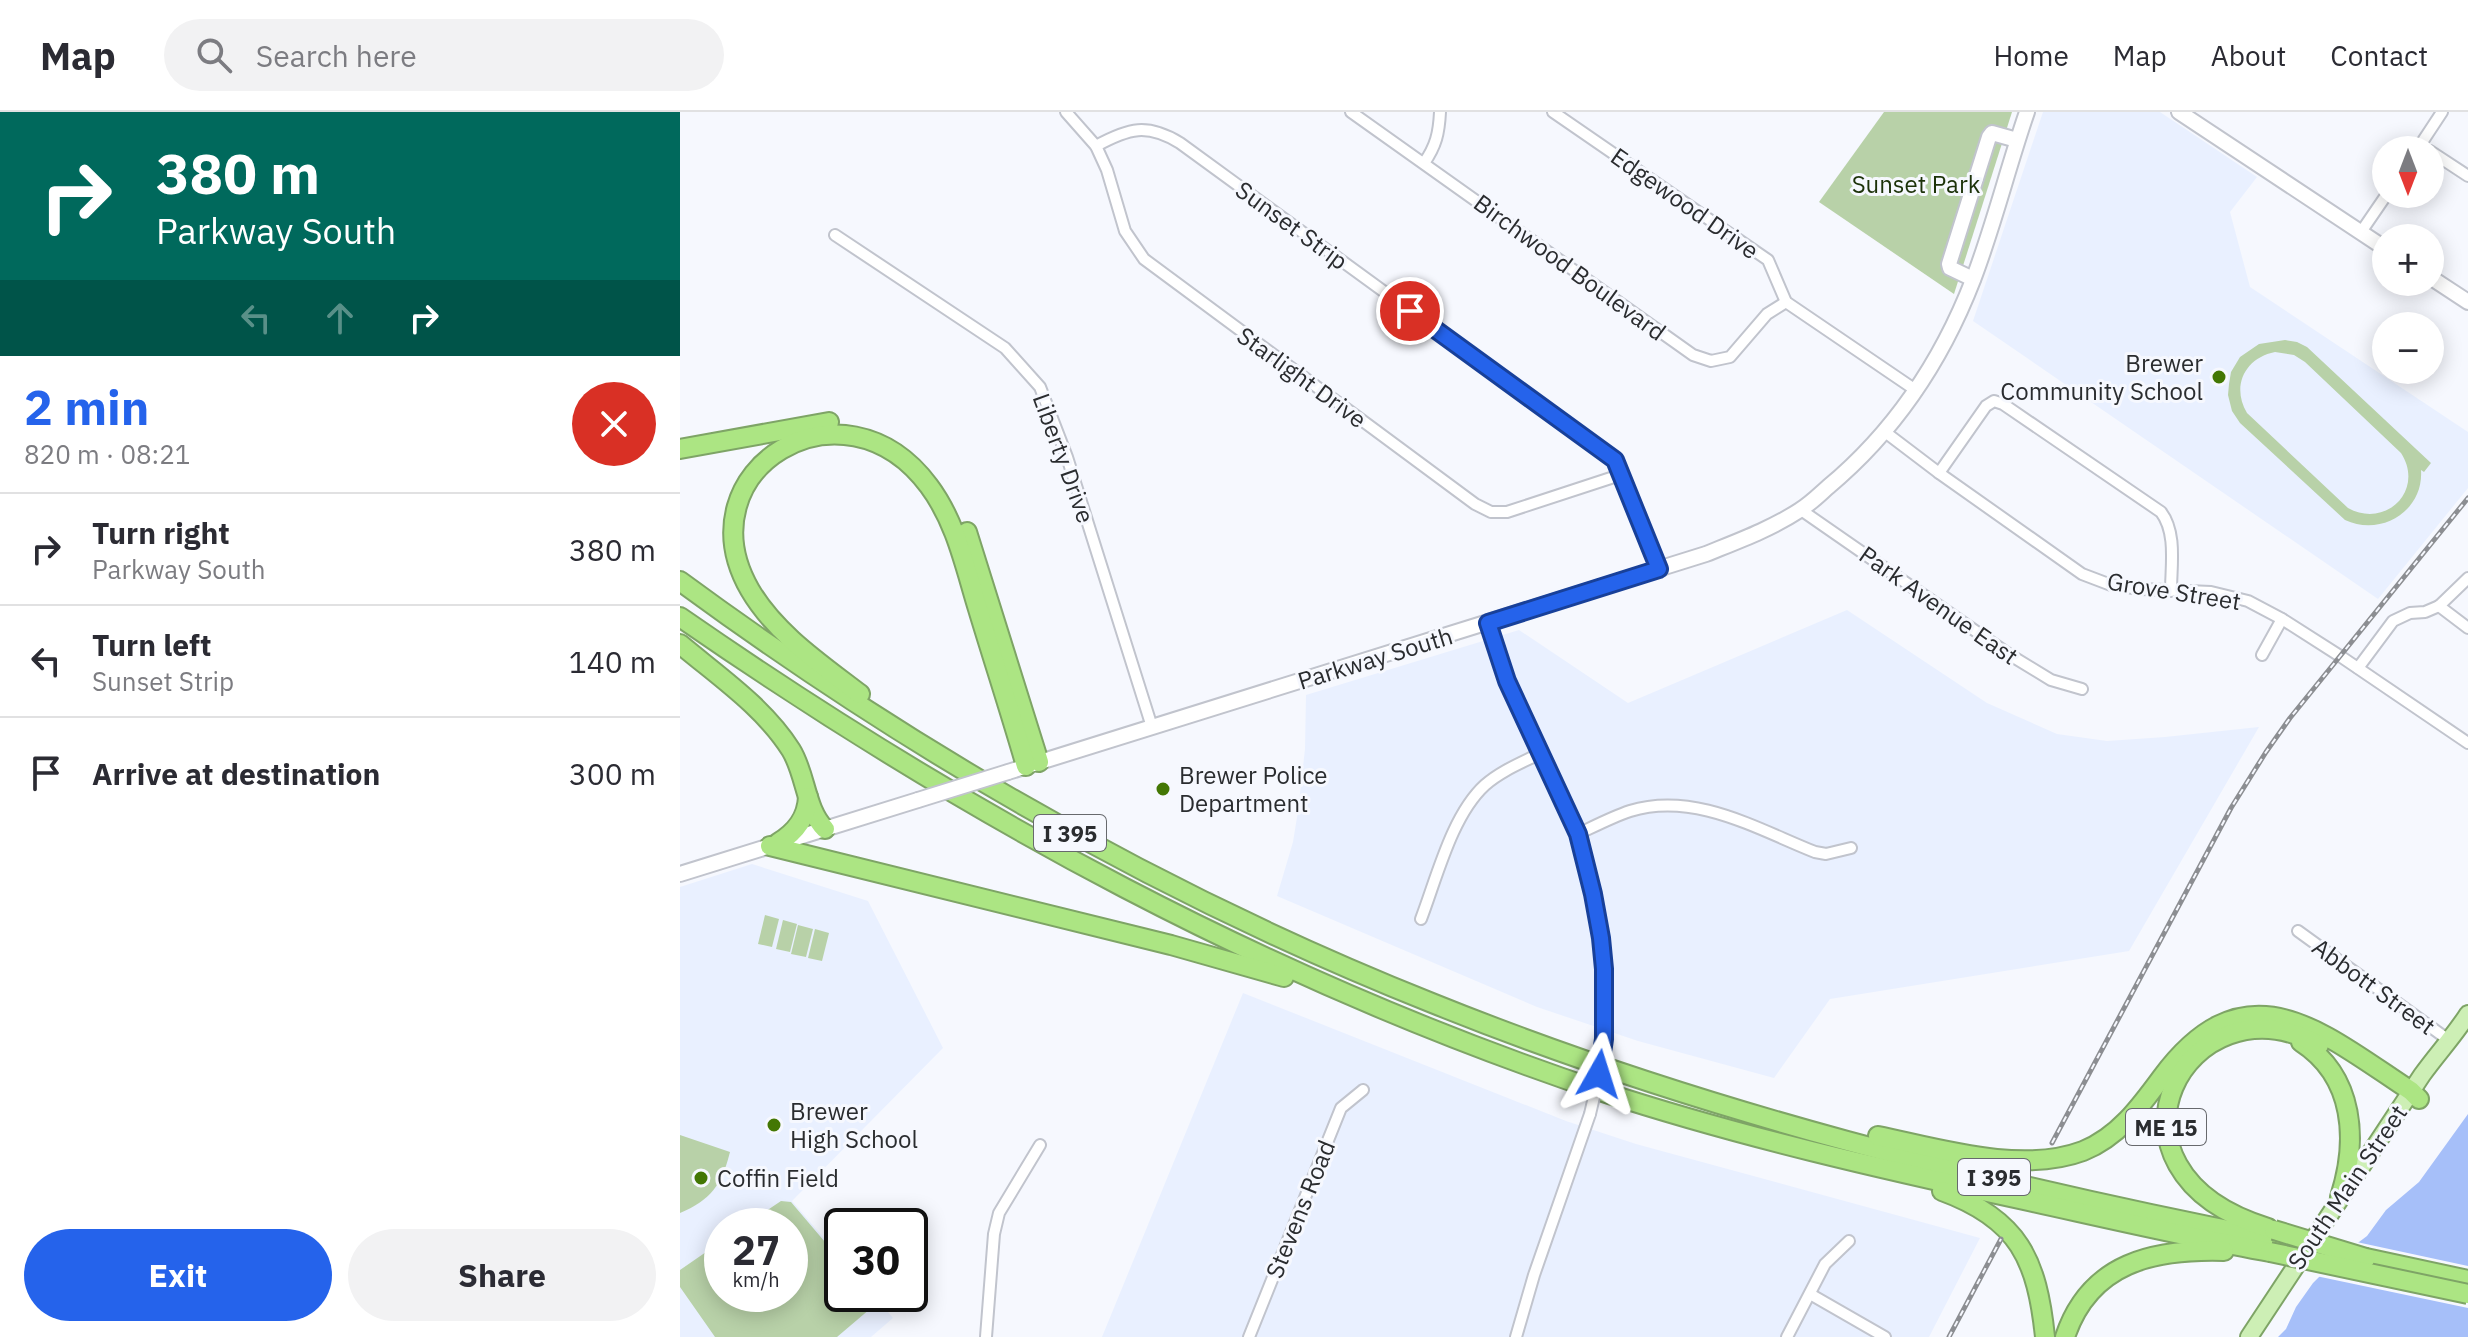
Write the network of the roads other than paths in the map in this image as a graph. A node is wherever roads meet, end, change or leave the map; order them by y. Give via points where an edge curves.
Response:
1 (1066, 112) edge
2 (1351, 112) edge
3 (1440, 112) edge
4 (1553, 112) edge
5 (2027, 112) edge
6 (2179, 112) edge
7 (2442, 112) edge
8 (2430, 136) edge
9 (2017, 140) junction
10 (1096, 146) junction
11 (2444, 161) edge
12 (1424, 163) junction
13 (2468, 176) edge
14 (2377, 208) edge
15 (2361, 232) junction
16 (835, 235) dead end
17 (2372, 239) edge
18 (1973, 279) junction
19 (2444, 286) edge
20 (1786, 302) junction
21 (2468, 302) edge
22 (1917, 391) junction
23 (1885, 432) junction
24 (680, 449) edge
25 (1939, 473) junction
26 (1620, 475) junction
27 (1801, 510) junction
28 (1659, 569) junction
29 (2468, 578) edge
30 (680, 581) edge
31 (2171, 591) junction
32 (2439, 606) junction
33 (680, 617) edge
34 (2282, 619) junction
35 (1488, 623) junction
36 (2468, 628) edge
37 (680, 644) edge
38 (2262, 655) dead end
39 (2358, 668) junction
40 (2082, 689) dead end
41 (1152, 727) junction
42 (2468, 743) edge
43 (1539, 754) junction
44 (947, 762) junction
45 (1033, 764) junction
46 (807, 790) junction
47 (829, 828) junction
48 (1578, 834) junction
49 (774, 845) junction
50 (1851, 848) dead end
51 (850, 865) junction
52 (680, 874) edge
53 (1421, 919) dead end
54 (2298, 931) dead end
55 (2468, 1014) edge
56 (1426, 1027) junction
57 (2269, 1030) junction
58 (2450, 1041) junction
59 (1363, 1090) dead end
60 (2412, 1099) junction
61 (1719, 1103) junction
62 (1040, 1145) dead end
63 (1860, 1164) junction
64 (2340, 1197) junction
65 (2272, 1240) junction
66 (1849, 1241) dead end
67 (2468, 1280) edge
68 (1810, 1294) junction
69 (2468, 1294) edge
70 (986, 1337) edge
71 (1249, 1337) edge
72 (1516, 1337) edge
73 (1787, 1337) edge
74 (1885, 1337) edge
75 (2045, 1337) edge
76 (2065, 1337) edge
77 (2249, 1337) edge
78 (2260, 1337) edge

1 - 10 street, Starlight Drive
2 - 12 street, Birchwood Boulevard
3 - 12 street via 1435,147
4 - 20 street, Edgewood Drive via 1768,260
5 - 9 main road, Parkway South
6 - 15 main road
7 - 8 street
9 - 18 main road, Parkway South
9 - 18 main road via 1996,133 1989,137 1949,264
10 - 26 street, Sunset Strip via 1133,130 1160,131 1180,143 1615,460
10 - 26 street, Starlight Drive via 1125,231 1144,259 1475,504 1507,512
11 - 13 street
12 - 20 street, Birchwood Boulevard via 1693,355 1711,361 1730,357 1767,314
14 - 15 street
15 - 17 main road
16 - 41 street, Liberty Drive via 1005,348 1040,387
18 - 22 main road, Parkway South
19 - 21 main road
20 - 22 street
22 - 23 main road, Parkway South
23 - 25 street, Grove Street
23 - 27 main road, Parkway South
24 - 45 highway via 836,422 881,431 915,454 943,486 962,521
25 - 31 street, Grove Street via 2082,574 2111,585
25 - 31 street via 1986,406 1994,401 2003,404 2161,512 2170,532
26 - 28 street, Sunset Strip
27 - 28 main road, Parkway South via 1742,540
27 - 40 street, Park Avenue East via 2010,655 2051,680
28 - 35 main road, Parkway South
29 - 32 street
30 - 44 highway, I 395
31 - 34 street, Grove Street via 2211,592 2248,601
32 - 36 street
32 - 39 street via 2393,621
33 - 56 highway, I 395 via 851,732 1041,844 1238,945
34 - 38 street
34 - 39 street, Grove Street
35 - 41 main road, Parkway South
35 - 43 street
37 - 46 highway via 773,726 793,754
39 - 42 street, Grove Street
41 - 45 main road, Parkway South
43 - 48 street
43 - 53 street via 1501,773 1467,807
44 - 45 highway via 787,634 746,581 734,541 739,502 761,466 789,444 818,435 860,436 894,452 929,486 956,537
44 - 61 highway, I 395 via 1146,873 1324,958 1507,1032
45 - 47 main road, Parkway South, bridge
46 - 47 highway via 815,816
46 - 49 highway via 805,814 794,831
47 - 49 main road, Parkway South
47 - 51 highway via 832,850
48 - 50 street via 1631,811 1677,805 1719,814 1815,852
48 - 72 street, bridge via 1601,938 1601,1067
49 - 51 highway
49 - 52 main road, Parkway South
51 - 56 highway via 1232,961
54 - 58 street, Abbott Street
55 - 58 main road, South Main Street
56 - 63 highway, I 395 via 1661,1110
57 - 60 highway, ME 15 via 2310,1040
57 - 64 highway via 2310,1048 2341,1088 2352,1138
57 - 65 highway, ME 15 via 2227,1036 2195,1056 2175,1083 2166,1124 2177,1165 2200,1193
58 - 60 main road, South Main Street via 2444,1061
59 - 71 street, Stevens Road via 1341,1108
60 - 61 highway via 2316,1030 2291,1019 2264,1016 2205,1032 2180,1053 2118,1129 2088,1149 2055,1158 1979,1156
60 - 64 main road, South Main Street
60 - 78 main road, South Main Street
61 - 65 highway, I 395 via 1974,1172
62 - 70 street via 999,1213
63 - 65 highway, I 395
63 - 75 highway via 1961,1198 2005,1228 2035,1275
64 - 77 main road, South Main Street
65 - 67 highway, ME 15, bridge
65 - 69 highway, I 395, bridge
65 - 76 highway, ME 15 via 2136,1261 2093,1289
66 - 68 street via 1825,1264
68 - 73 street
68 - 74 street

